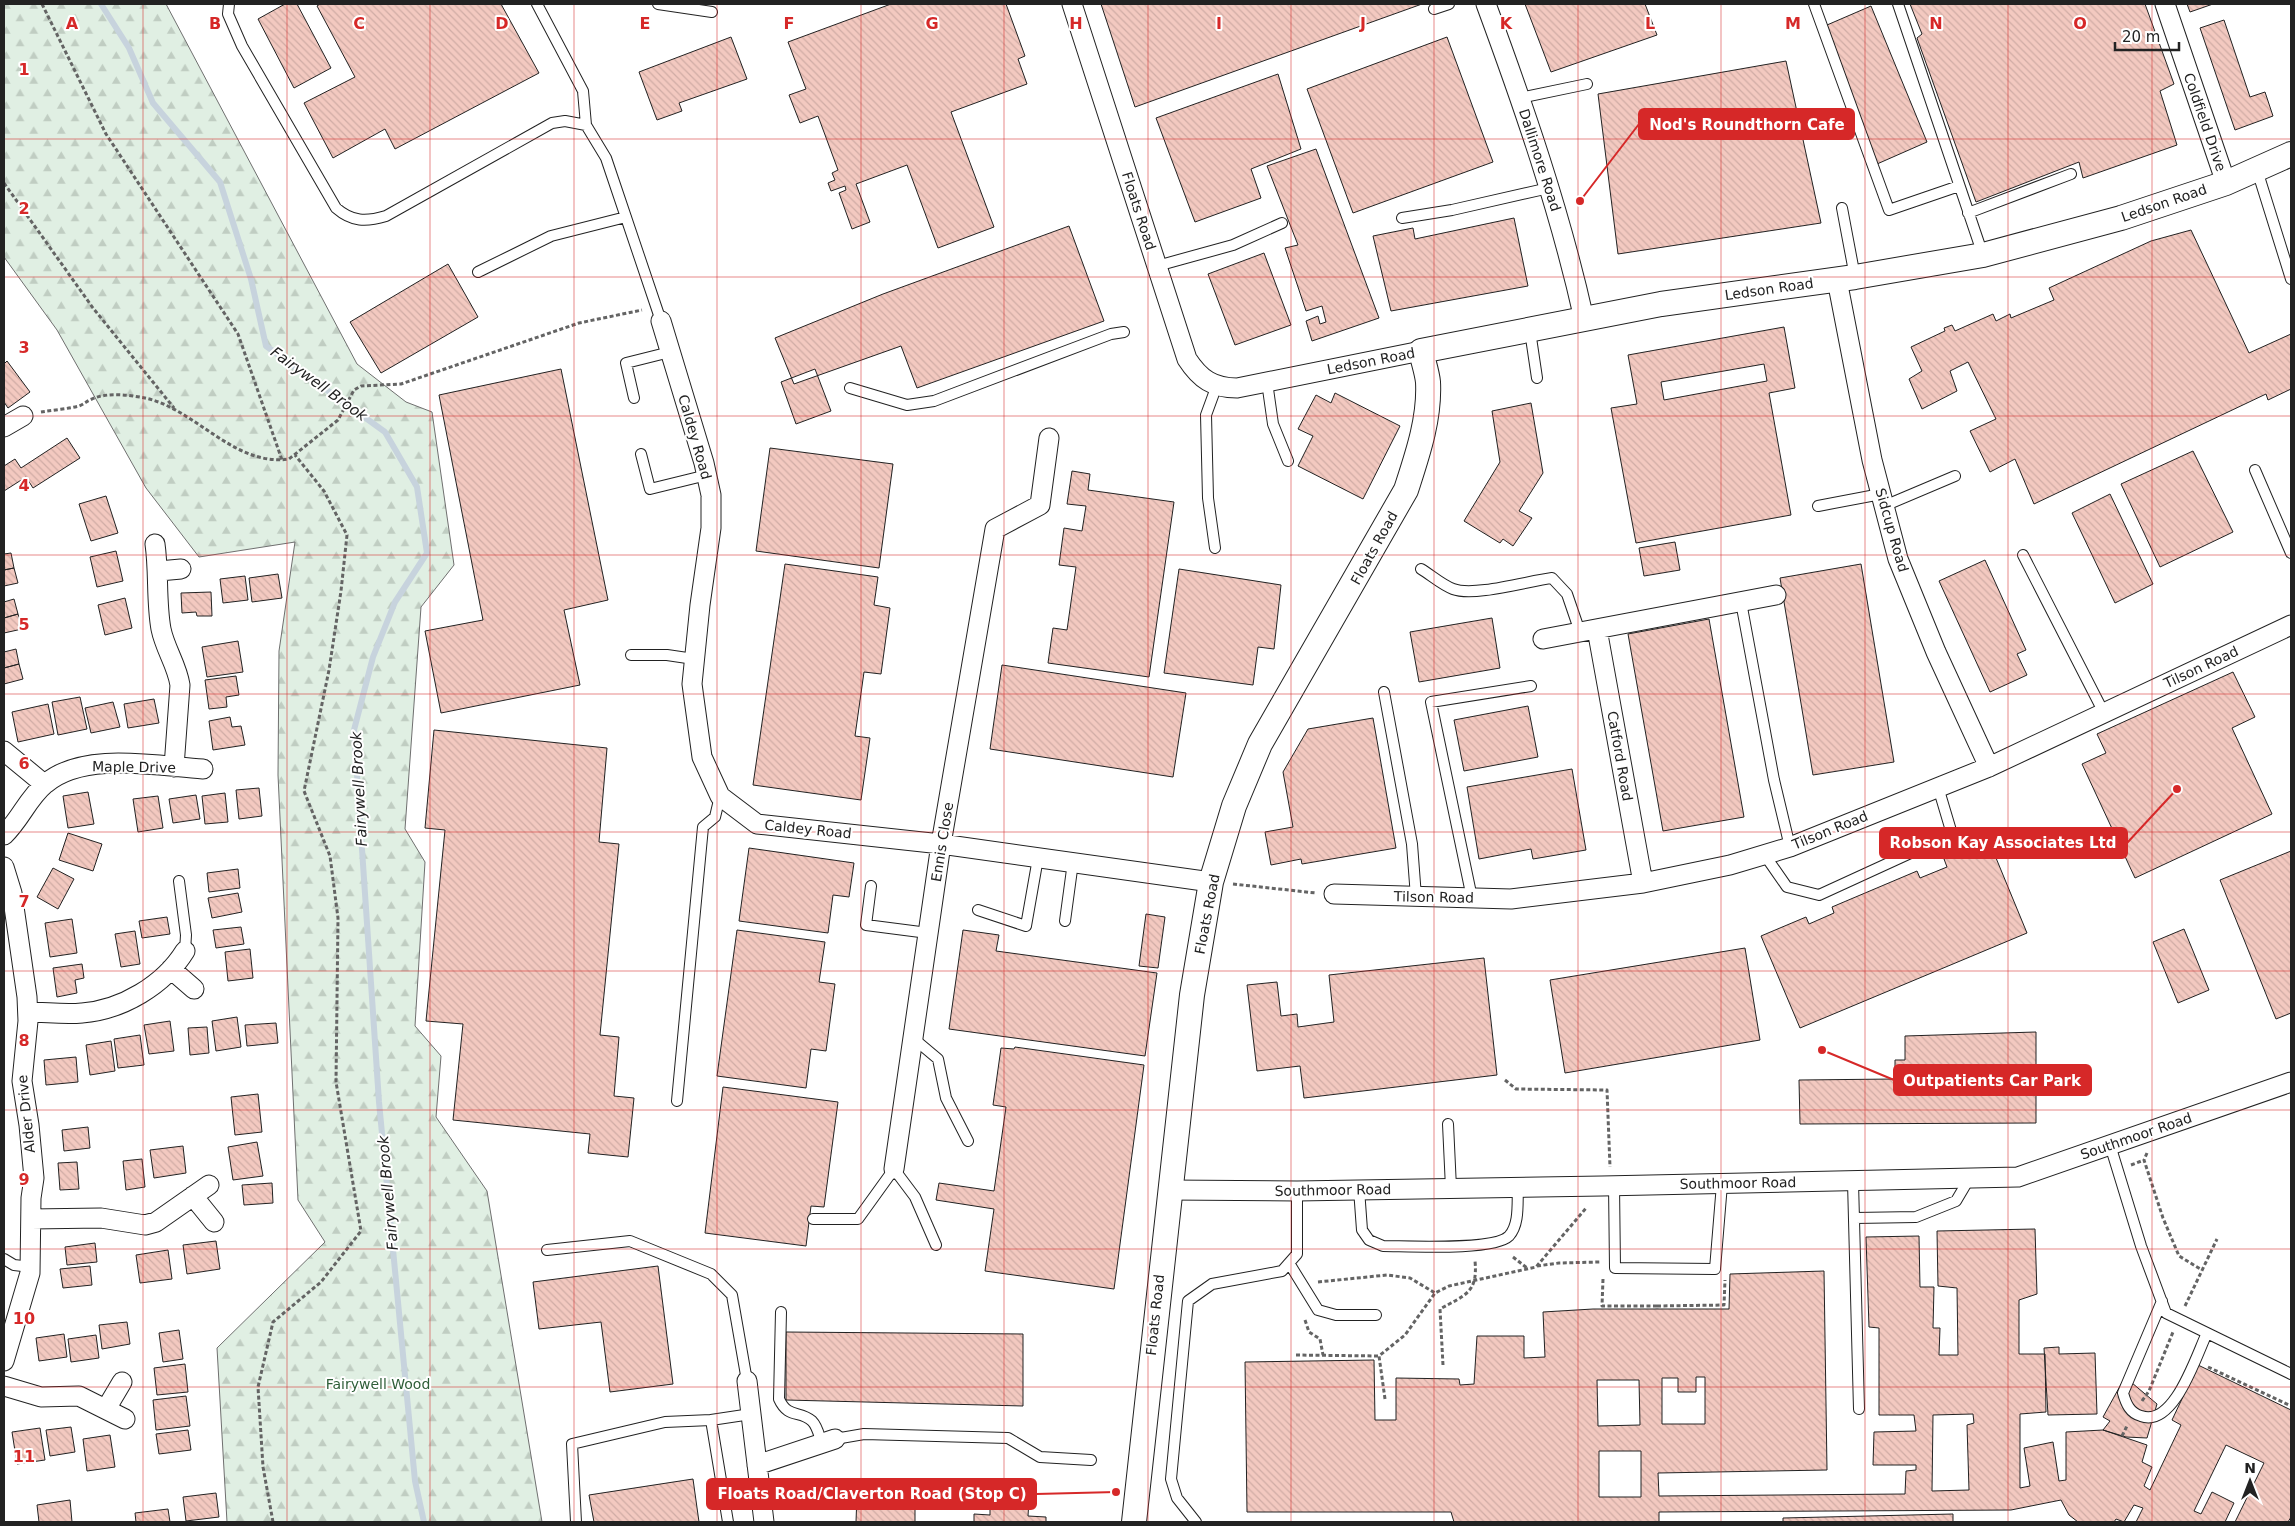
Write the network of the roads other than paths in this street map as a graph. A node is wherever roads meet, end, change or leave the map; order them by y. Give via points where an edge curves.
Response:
1 (229, 4) edge
2 (537, 4) edge
3 (658, 4) edge
4 (1072, 4) edge
5 (1449, 4) edge
6 (1486, 4) edge
7 (1814, 4) edge
8 (1898, 4) edge
9 (2165, 4) edge
10 (1434, 9) dead end
11 (712, 12) dead end
12 (1587, 84) dead end
13 (1520, 98) junction
14 (586, 125) junction
15 (2291, 154) edge
16 (2257, 170) junction
17 (2071, 174) dead end
18 (2226, 182) junction
19 (1959, 186) junction
20 (1549, 188) junction
21 (1842, 208) dead end
22 (1968, 213) junction
23 (626, 217) junction
24 (1402, 218) dead end
25 (1282, 222) dead end
26 (1983, 255) junction
27 (1156, 266) junction
28 (478, 272) dead end
29 (1846, 278) junction
30 (2291, 279) edge
31 (1584, 319) junction
32 (660, 321) joint
33 (1530, 331) junction
34 (1124, 332) dead end
35 (670, 352) junction
36 (1421, 352) junction
37 (1537, 378) dead end
38 (1267, 382) junction
39 (1217, 385) junction
40 (850, 388) dead end
41 (1237, 388) joint
42 (634, 398) dead end
43 (24, 416) road end
44 (4, 427) edge
45 (1049, 438) dead end
46 (641, 454) dead end
47 (1288, 461) dead end
48 (2255, 470) dead end
49 (707, 475) junction
50 (1955, 476) dead end
51 (1882, 500) junction
52 (1818, 506) dead end
53 (155, 544) dead end
54 (1215, 548) dead end
55 (2291, 553) edge
56 (2023, 555) dead end
57 (181, 569) dead end
58 (1421, 569) dead end
59 (159, 572) junction
60 (1776, 595) dead end
61 (1741, 602) junction
62 (2291, 625) edge
63 (1589, 631) junction
64 (1542, 639) dead end
65 (631, 655) dead end
66 (694, 659) junction
67 (1531, 686) dead end
68 (1384, 692) dead end
69 (2104, 713) junction
70 (4, 751) edge
71 (1989, 766) junction
72 (174, 767) junction
73 (203, 769) dead end
74 (44, 784) junction
75 (1938, 787) junction
76 (720, 796) junction
77 (4, 835) edge
78 (941, 844) junction
79 (1790, 846) junction
80 (1764, 854) junction
81 (1038, 858) junction
82 (1073, 862) junction
83 (4, 867) edge
84 (179, 881) dead end
85 (1211, 882) junction
86 (1643, 883) junction
87 (872, 886) dead end
88 (1334, 894) road end
89 (1416, 896) junction
90 (1472, 898) junction
91 (978, 910) dead end
92 (1065, 921) dead end
93 (928, 933) junction
94 (185, 951) joint
95 (171, 969) junction
96 (194, 989) dead end
97 (28, 1012) junction
98 (913, 1038) junction
99 (2291, 1082) edge
100 (676, 1101) dead end
101 (1448, 1124) dead end
102 (968, 1141) dead end
103 (2110, 1145) junction
104 (894, 1169) junction
105 (1969, 1179) junction
106 (1852, 1182) junction
107 (1722, 1184) junction
108 (209, 1185) dead end
109 (1608, 1186) junction
110 (1518, 1187) junction
111 (1450, 1188) junction
112 (1359, 1189) junction
113 (1169, 1190) junction
114 (1297, 1191) junction
115 (193, 1196) junction
116 (1855, 1218) junction
117 (31, 1219) junction
118 (813, 1219) dead end
119 (214, 1222) dead end
120 (936, 1246) dead end
121 (547, 1250) dead end
122 (4, 1259) edge
123 (1289, 1263) junction
124 (31, 1266) junction
125 (2162, 1301) junction
126 (781, 1312) dead end
127 (1376, 1315) dead end
128 (2207, 1333) junction
129 (4, 1361) edge
130 (2291, 1374) edge
131 (747, 1381) joint
132 (122, 1382) dead end
133 (4, 1386) edge
134 (106, 1409) junction
135 (1858, 1409) dead end
136 (751, 1414) junction
137 (125, 1419) dead end
138 (711, 1420) junction
139 (829, 1442) junction
140 (1091, 1460) dead end
141 (757, 1465) junction
142 (576, 1522) edge
143 (728, 1522) edge
144 (764, 1522) edge
145 (1134, 1522) edge
146 (1196, 1522) edge

1 - 14 lane via 228,14 242,46 336,208 355,219 370,221 386,216 552,123 565,121
2 - 14 lane via 583,92
3 - 11 lane
4 - 27 street, Floats Road
5 - 10 lane
6 - 13 street, Dallimore Road
7 - 19 lane via 1889,210
8 - 19 lane
9 - 18 street, Coldfield Drive
12 - 13 lane
13 - 20 street, Dallimore Road
14 - 23 lane via 606,158
15 - 16 street, Ledson Road
16 - 18 street, Ledson Road
16 - 30 lane
17 - 22 lane
18 - 26 street, Ledson Road via 2121,218
19 - 22 lane
20 - 24 lane
20 - 31 street, Dallimore Road via 1568,248
21 - 29 lane
22 - 26 lane
23 - 28 lane via 551,236
23 - 32 lane
25 - 27 lane via 1233,245
26 - 29 street, Ledson Road
27 - 39 street, Floats Road via 1187,359 1198,376
29 - 31 street, Ledson Road via 1661,304
29 - 51 street, Sidcup Road
31 - 33 street, Ledson Road
32 - 35 street, Caldey Road
33 - 36 street, Ledson Road
33 - 37 lane
34 - 40 lane via 1111,334 934,402 907,405
35 - 42 lane via 626,362
35 - 49 street, Caldey Road
36 - 38 street, Ledson Road
36 - 85 street, Floats Road via 1428,382 1426,415 1406,490 1260,744 1234,806
38 - 41 street, Ledson Road
38 - 47 lane via 1273,424
39 - 41 street, Floats Road
39 - 54 lane via 1206,415 1208,498
43 - 44 street
45 - 78 street, Ennis Close via 1040,505 995,529
46 - 49 lane via 650,489
48 - 55 lane
49 - 66 street, Caldey Road via 711,528
50 - 51 lane
51 - 52 lane
51 - 71 street, Sidcup Road via 1898,559 1936,652
53 - 59 street
56 - 69 lane
57 - 59 street
58 - 63 lane via 1453,589 1473,593 1552,578 1567,594
59 - 72 street via 161,629 180,685
60 - 61 street
61 - 63 street
61 - 79 lane via 1774,780
62 - 69 street, Tilson Road
63 - 64 street
63 - 86 street, Catford Road
65 - 66 lane
66 - 76 street, Caldey Road via 692,684 702,757
67 - 90 lane via 1431,702
68 - 89 lane via 1412,844
69 - 71 street, Tilson Road
70 - 74 street
71 - 75 street, Tilson Road
72 - 73 street, Maple Drive
72 - 74 street, Maple Drive via 96,764 62,772
74 - 77 street, Maple Drive
75 - 79 street, Tilson Road
75 - 80 lane via 1952,834 1819,895 1787,887
76 - 78 street, Caldey Road via 757,824
76 - 100 lane via 715,816 703,827
78 - 81 street, Caldey Road
78 - 93 street, Ennis Close
79 - 80 street, Tilson Road
80 - 86 street, Tilson Road via 1730,865
81 - 82 street, Caldey Road
81 - 91 lane via 1026,926
82 - 85 street, Caldey Road
82 - 92 lane
83 - 97 street, Alder Drive via 12,893
84 - 94 lane
85 - 113 street, Floats Road via 1192,995
86 - 90 street, Tilson Road via 1510,899
87 - 93 lane via 866,925
88 - 89 street, Tilson Road
89 - 90 street, Tilson Road
93 - 98 street, Ennis Close
94 - 95 street
95 - 96 street
95 - 97 street via 134,997 106,1008 72,1014
97 - 117 street, Alder Drive via 21,1073 34,1178
98 - 102 lane via 938,1059 946,1098
98 - 104 street, Ennis Close
99 - 103 street, Southmoor Road
101 - 111 lane
103 - 105 street, Southmoor Road via 2018,1176
103 - 125 lane via 2141,1246
104 - 118 lane, Ennis Close via 858,1219
104 - 120 lane via 915,1197
105 - 106 street, Southmoor Road
105 - 116 lane via 1956,1201 1916,1216
106 - 107 street, Southmoor Road
106 - 116 lane
107 - 109 street, Southmoor Road
107 - 109 lane via 1715,1269 1615,1268
108 - 115 street
109 - 110 street, Southmoor Road
110 - 111 street, Southmoor Road
110 - 112 lane via 1516,1221 1510,1235 1500,1242 1482,1246 1383,1246 1368,1240 1362,1230
111 - 112 street, Southmoor Road
112 - 114 street, Southmoor Road
113 - 114 street, Southmoor Road
113 - 145 street, Floats Road
114 - 123 lane via 1297,1254
115 - 117 street via 156,1222 145,1225 101,1218
115 - 119 street
116 - 135 lane
117 - 124 street, Alder Drive
121 - 131 lane via 630,1241 711,1274 732,1295 736,1305
122 - 124 lane via 14,1265
123 - 127 lane via 1318,1310 1336,1315
123 - 146 lane via 1282,1271 1212,1284 1188,1301 1171,1479 1177,1498
124 - 129 street, Alder Drive
125 - 128 lane via 2166,1313
125 - 128 lane via 2124,1393 2134,1414 2145,1418 2161,1416 2173,1405
126 - 139 lane via 779,1399 787,1411 810,1420
128 - 130 lane
131 - 136 street
132 - 134 street
133 - 134 street via 41,1396 79,1396
134 - 137 street
136 - 138 lane
136 - 141 street
138 - 142 lane via 665,1422 572,1444
138 - 143 lane
139 - 140 lane via 864,1434 1008,1438 1040,1457
139 - 141 street
141 - 144 street

